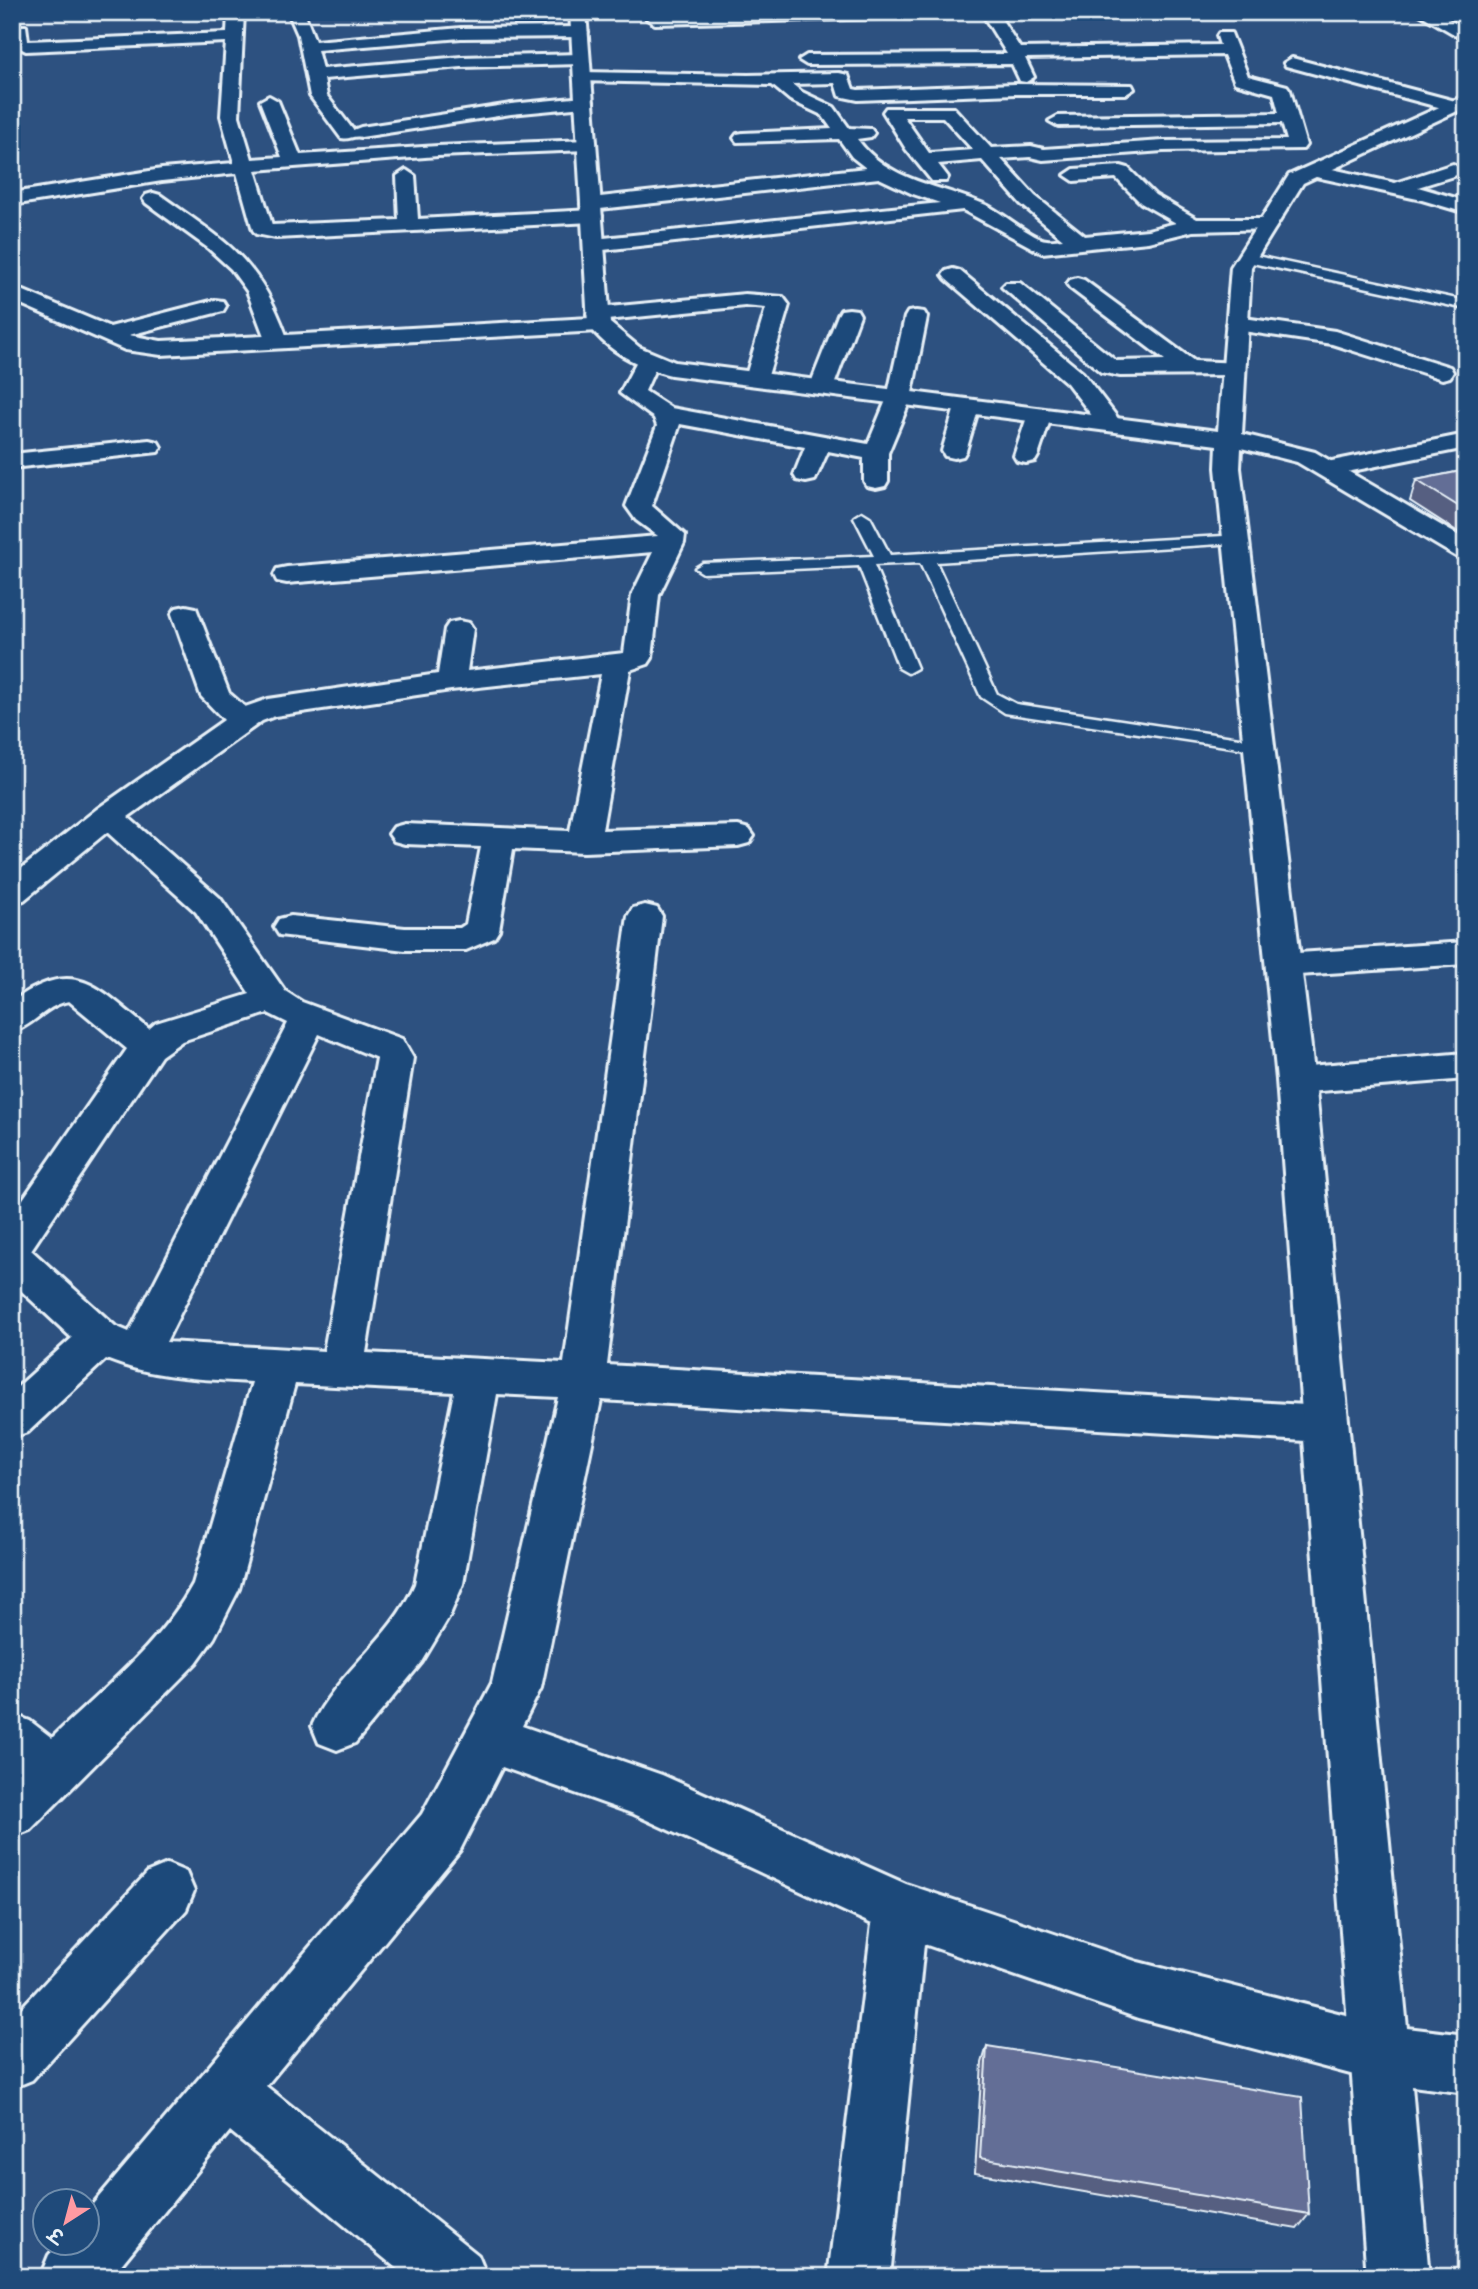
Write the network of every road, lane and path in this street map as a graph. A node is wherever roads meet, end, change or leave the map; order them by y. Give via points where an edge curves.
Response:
1 (296, 12) edge
2 (989, 12) edge
3 (1424, 12) edge
4 (884, 13) edge
5 (231, 15) edge
6 (655, 21) edge
7 (579, 22) edge
8 (22, 28) edge
9 (896, 31) dead end
10 (1466, 36) edge
11 (236, 37) junction
12 (857, 43) dead end
13 (308, 46) junction
14 (1017, 56) junction
15 (835, 59) junction
16 (794, 61) dead end
17 (726, 63) dead end
18 (1293, 63) dead end
19 (582, 68) junction
20 (1134, 68) dead end
21 (1198, 68) dead end
22 (314, 75) junction
23 (838, 78) junction
24 (658, 79) junction
25 (748, 80) junction
26 (777, 80) junction
27 (1015, 89) junction
28 (1126, 89) dead end
29 (269, 101) dead end
30 (584, 102) junction
31 (1460, 103) edge
32 (443, 106) dead end
33 (1289, 118) junction
34 (1058, 121) dead end
35 (342, 127) junction
36 (902, 131) junction
37 (845, 134) junction
38 (322, 137) dead end
39 (775, 137) junction
40 (743, 138) dead end
41 (587, 145) junction
42 (1163, 146) junction
43 (984, 155) junction
44 (922, 157) junction
45 (864, 158) junction
46 (1313, 160) junction
47 (293, 161) junction
48 (1181, 161) dead end
49 (244, 162) junction
50 (1453, 170) dead end
51 (882, 172) junction
52 (407, 176) dead end
53 (1009, 181) junction
54 (12, 187) edge
55 (1397, 188) junction
56 (12, 199) edge
57 (153, 200) dead end
58 (961, 204) junction
59 (1466, 207) edge
60 (591, 210) junction
61 (409, 224) junction
62 (1193, 225) junction
63 (1268, 225) junction
64 (263, 230) junction
65 (203, 236) junction
66 (1082, 244) junction
67 (594, 245) junction
68 (1247, 258) junction
69 (953, 275) dead end
70 (1077, 284) dead end
71 (1013, 287) dead end
72 (12, 292) edge
73 (35, 302) junction
74 (1466, 305) edge
75 (215, 306) dead end
76 (12, 308) edge
77 (849, 315) dead end
78 (916, 317) dead end
79 (599, 319) junction
80 (1237, 324) junction
81 (106, 334) junction
82 (277, 341) junction
83 (648, 360) junction
84 (1188, 367) junction
85 (1234, 368) junction
86 (1442, 372) dead end
87 (756, 379) junction
88 (821, 388) junction
89 (899, 398) junction
90 (967, 407) junction
91 (664, 414) junction
92 (1039, 417) junction
93 (1111, 425) junction
94 (1229, 439) junction
95 (1466, 441) edge
96 (818, 443) junction
97 (149, 447) dead end
98 (954, 451) dead end
99 (876, 453) junction
100 (1026, 456) dead end
101 (12, 461) edge
102 (1327, 469) junction
103 (806, 475) dead end
104 (876, 481) dead end
105 (862, 517) dead end
106 (1236, 538) junction
107 (671, 543) junction
108 (1466, 551) edge
109 (926, 558) junction
110 (864, 559) junction
111 (884, 559) junction
112 (703, 568) dead end
113 (287, 575) dead end
114 (186, 614) dead end
115 (459, 629) dead end
116 (617, 663) junction
117 (908, 668) dead end
118 (452, 681) junction
119 (242, 721) junction
120 (1259, 746) junction
121 (108, 816) junction
122 (405, 834) dead end
123 (738, 836) dead end
124 (499, 839) junction
125 (584, 842) junction
126 (12, 894) edge
127 (645, 916) dead end
128 (291, 927) dead end
129 (1466, 953) edge
130 (1283, 965) junction
131 (272, 999) junction
132 (309, 1017) junction
133 (12, 1020) edge
134 (148, 1047) junction
135 (1466, 1066) edge
136 (1296, 1080) junction
137 (12, 1247) edge
138 (12, 1257) edge
139 (100, 1338) junction
140 (139, 1354) junction
141 (278, 1366) junction
142 (342, 1369) junction
143 (479, 1376) junction
144 (583, 1381) junction
145 (12, 1419) edge
146 (1324, 1424) junction
147 (337, 1726) dead end
148 (12, 1738) edge
149 (489, 1738) junction
150 (54, 1770) junction
151 (12, 1812) edge
152 (166, 1891) dead end
153 (901, 1909) junction
154 (1381, 2053) junction
155 (12, 2060) edge
156 (1466, 2064) edge
157 (226, 2091) junction
158 (71, 2277) edge
159 (456, 2277) edge
160 (859, 2277) edge
161 (1398, 2277) edge

1 - 13 street
2 - 14 street
3 - 10 street
4 - 6 street
4 - 9 street
5 - 11 street
7 - 13 street
7 - 19 street
8 - 11 street via 20,44 26,46
11 - 49 street via 230,116
12 - 15 street via 832,44
13 - 22 street
14 - 15 street
14 - 27 street via 1027,79 1016,80
14 - 33 street via 1079,44 1227,43 1230,67 1245,82 1281,90
15 - 16 street
15 - 23 street
17 - 24 street via 658,65
18 - 31 street
19 - 22 street via 462,62
19 - 24 street
19 - 30 street
20 - 21 street
22 - 35 street via 318,96
23 - 26 street
23 - 27 street via 845,92 852,94
24 - 25 street
25 - 26 street
25 - 39 street
26 - 37 street via 796,96 828,111
27 - 28 street
29 - 47 street via 292,141
30 - 35 street
30 - 41 street
31 - 46 street
32 - 35 street
33 - 34 street
33 - 46 street
35 - 38 street
36 - 37 street
36 - 43 street via 892,112 946,110
36 - 44 street
37 - 39 street
37 - 45 street
39 - 40 street
41 - 47 street
41 - 60 street
42 - 43 street
42 - 46 street
42 - 48 street
43 - 44 street
43 - 53 street
44 - 45 street
44 - 58 street
45 - 51 street
46 - 55 street
46 - 63 street
47 - 49 street
49 - 54 street via 132,167
49 - 56 street
49 - 64 street
50 - 55 street
51 - 58 street
51 - 60 street
52 - 61 street
53 - 62 street via 1121,172 1148,199
53 - 66 street
55 - 59 street
57 - 65 street
58 - 66 street via 1042,247
58 - 67 street
60 - 61 street
60 - 67 street
61 - 64 street
62 - 63 street
62 - 66 street
63 - 68 street
64 - 65 street
65 - 82 street via 247,275
67 - 79 street
68 - 74 lane
68 - 80 street via 1241,267
69 - 93 street via 1075,378
70 - 84 street
71 - 84 street via 1110,367
72 - 73 street
73 - 76 street
73 - 81 street
75 - 81 street
77 - 88 street
78 - 89 street
79 - 82 street
79 - 83 street via 612,339
79 - 87 street via 745,300 775,302 778,305
80 - 85 street
80 - 86 street via 1335,338
81 - 82 street via 133,345 161,348
83 - 87 street via 671,368
83 - 91 street via 632,393
84 - 85 street
85 - 94 street
87 - 88 street
88 - 89 street
89 - 90 street
89 - 99 street
90 - 92 street
90 - 98 street
91 - 96 street
91 - 107 street via 669,426 639,506 642,513 666,528
92 - 93 street
92 - 100 street
93 - 94 street
94 - 102 street via 1306,457
94 - 106 street
95 - 102 street
96 - 99 street
96 - 103 street
97 - 101 street
99 - 104 street
102 - 108 street
105 - 111 lane
106 - 109 lane
106 - 120 street
107 - 113 street
107 - 116 street via 642,608 638,658
109 - 111 lane
109 - 120 lane via 990,696 1000,705
110 - 111 lane
110 - 112 lane
110 - 117 lane
114 - 119 street via 216,696
115 - 118 street
116 - 118 street
116 - 125 street
118 - 119 street via 268,708
119 - 121 street
120 - 130 street
121 - 126 street
121 - 131 street via 208,905
122 - 124 street
123 - 125 street
124 - 125 street
124 - 128 street via 482,930 476,936 405,939
127 - 144 street
129 - 130 street
130 - 136 street
131 - 132 street
131 - 134 street via 169,1032
132 - 140 street
132 - 142 street via 377,1041 395,1058
133 - 134 street via 51,992 78,990
134 - 137 street
135 - 136 street
136 - 146 street
138 - 139 street
139 - 140 street
139 - 145 street
140 - 141 street via 176,1361
141 - 142 street
141 - 150 street via 215,1589 197,1623 179,1647
142 - 143 street
143 - 144 street
143 - 147 street via 439,1584 425,1617 405,1646
144 - 146 street
144 - 149 street via 516,1688
146 - 154 street
148 - 150 street
149 - 153 street via 644,1793
149 - 157 street via 441,1832
150 - 151 street
152 - 155 street
153 - 154 street via 1138,1990
153 - 160 street
154 - 156 street
154 - 161 street
157 - 158 street
157 - 159 street

